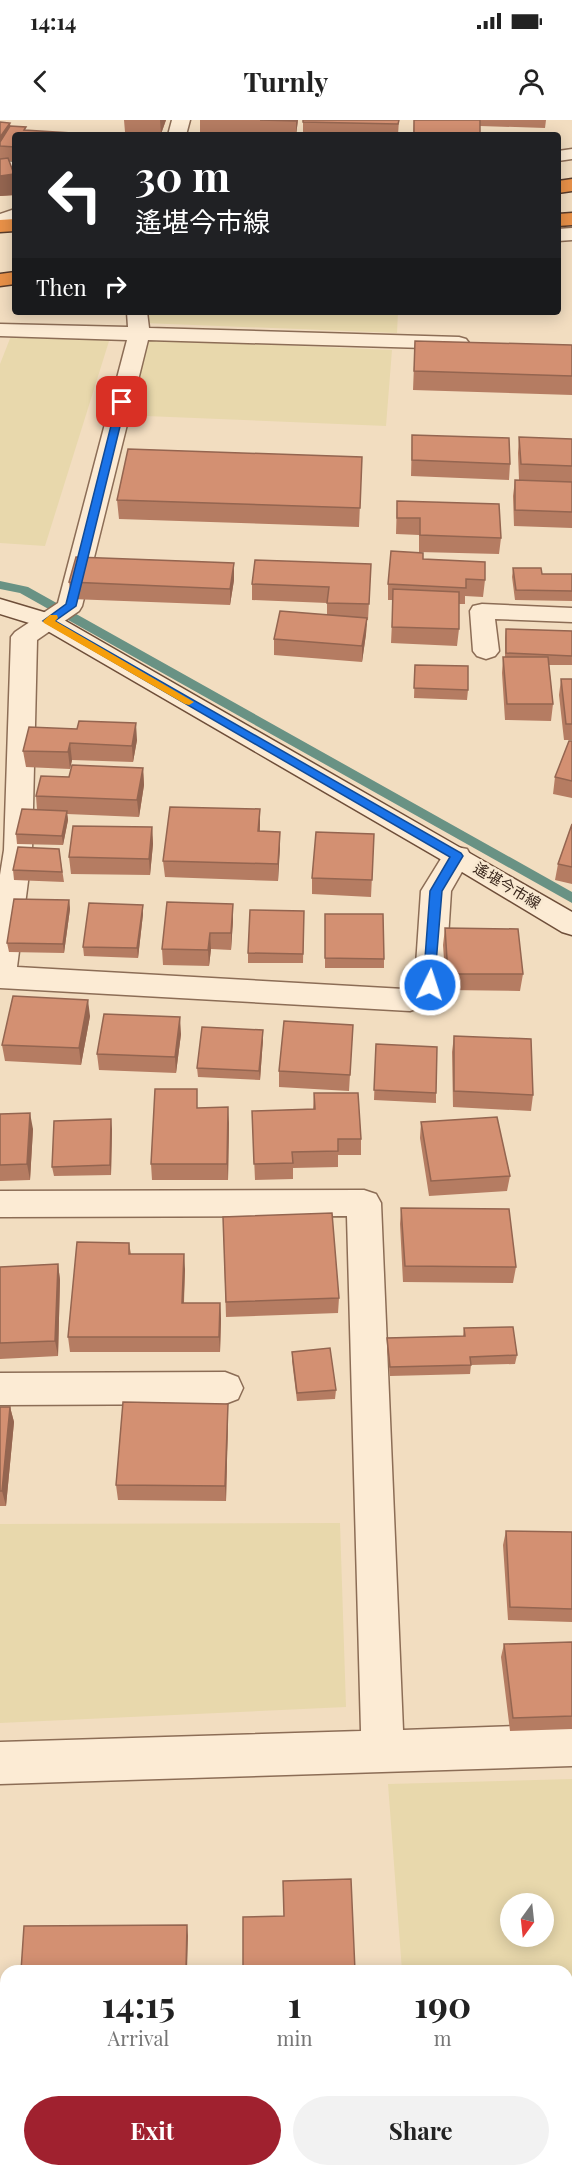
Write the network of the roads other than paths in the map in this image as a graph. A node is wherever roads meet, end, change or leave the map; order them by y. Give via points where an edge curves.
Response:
1 (138, 323) edge
2 (0, 330) edge
3 (478, 344) edge
4 (0, 606) edge
5 (572, 615) edge
6 (48, 621) junction
7 (486, 651) dead end
8 (9, 850) edge
9 (457, 856) junction
10 (572, 925) edge
11 (0, 1204) edge
12 (225, 1388) dead end
13 (0, 1389) edge
14 (572, 1745) edge
15 (383, 1751) junction
16 (0, 1763) edge

1 - 2 street
1 - 3 street
1 - 6 street via 70,606
4 - 6 street, 遙堪今市線
5 - 7 street via 482,611
6 - 8 street via 24,637
6 - 9 street, 遙堪今市線
8 - 9 street via 0,977 410,1000 430,985 436,891
9 - 10 street, 遙堪今市線
11 - 15 street via 364,1203
12 - 13 street
14 - 15 street
15 - 16 street

